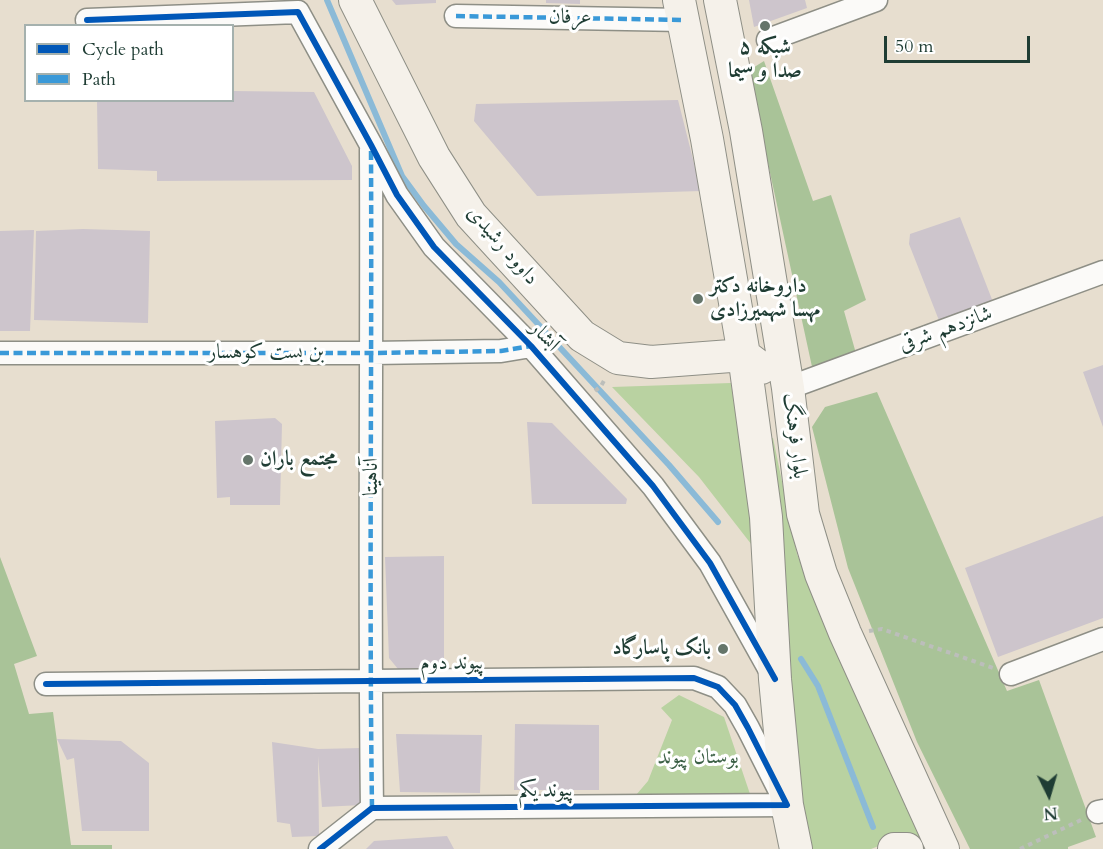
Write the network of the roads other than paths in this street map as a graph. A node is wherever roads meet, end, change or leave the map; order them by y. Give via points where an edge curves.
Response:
1 (355, 0) edge
2 (720, 0) edge
3 (876, 0) edge
4 (681, 10) edge
5 (456, 16) dead end
6 (87, 20) dead end
7 (768, 40) dead end
8 (371, 145) junction
9 (1103, 272) edge
10 (531, 346) junction
11 (0, 353) edge
12 (372, 353) junction
13 (744, 355) junction
14 (788, 388) junction
15 (1103, 639) edge
16 (1011, 674) road end
17 (775, 679) junction
18 (370, 681) junction
19 (46, 684) dead end
20 (787, 806) junction
21 (372, 808) junction
22 (320, 849) edge
23 (796, 849) edge
24 (894, 849) edge
25 (907, 849) edge
26 (943, 849) edge

1 - 13 main road, داوود رشیدی via 434,157 471,214 582,336 618,358 651,362
2 - 14 main road, بلوار فرهنگ
3 - 7 street
4 - 5 street, عرفان
4 - 13 main road, بلوار فرهنگ
6 - 8 street, آبشار via 298,12
8 - 10 street, آبشار via 397,195 434,247
8 - 12 street, آناهیتا
9 - 14 street, شانزدهم شرقی
10 - 12 street, بن بست کوهسار via 501,351
10 - 17 street, آبشار via 653,486 710,563
11 - 12 street, بن بست کوهسار
12 - 18 street, آناهیتا
13 - 14 main road
13 - 17 main road, بلوار فرهنگ via 766,517
14 - 26 main road, بلوار فرهنگ via 803,514 821,574
15 - 16 street
17 - 20 main road, بلوار فرهنگ
18 - 19 street, پیوند دوم
18 - 20 street, پیوند دوم via 694,678 718,687 735,705
18 - 21 street, آناهیتا
20 - 21 street, پیوند یکم
20 - 23 main road, بلوار فرهنگ
21 - 22 street
24 - 25 main road

